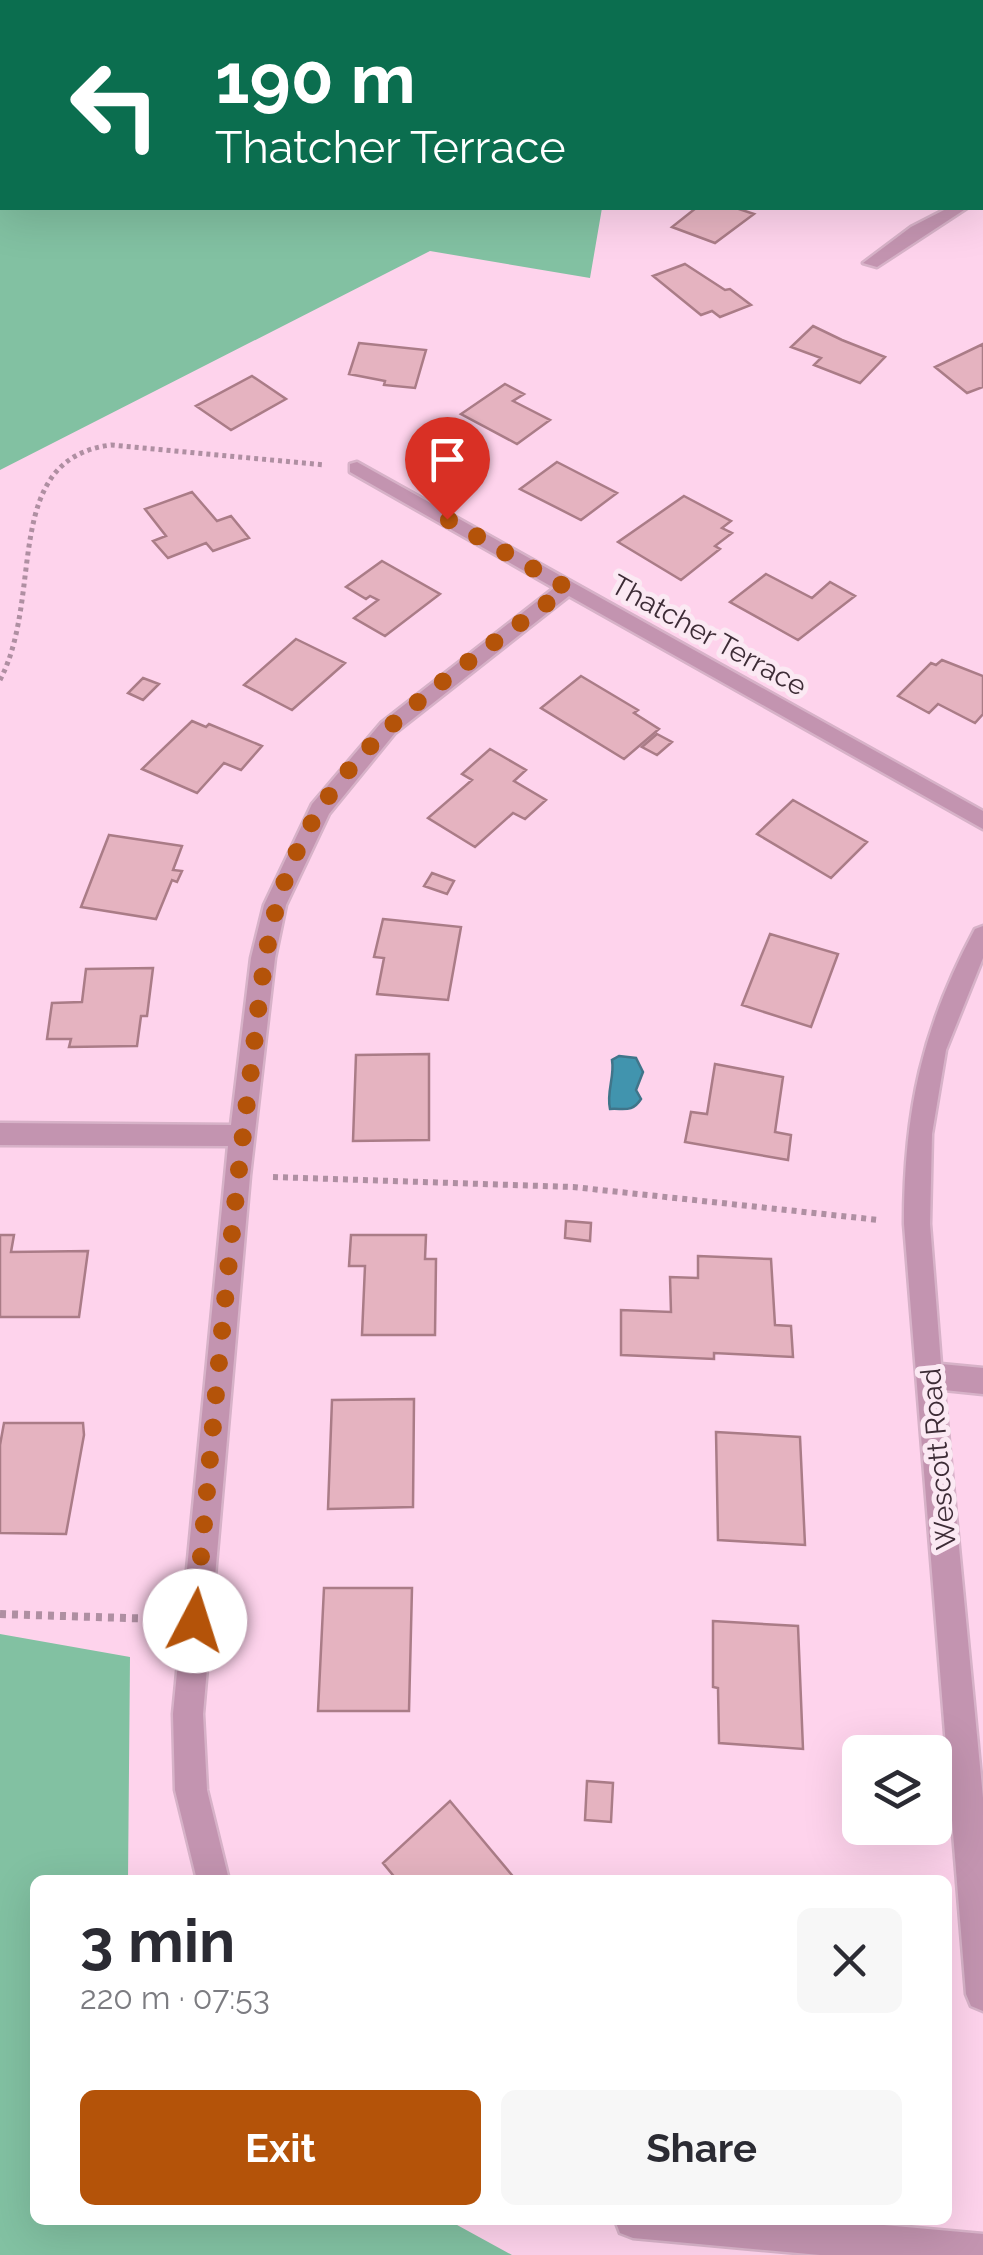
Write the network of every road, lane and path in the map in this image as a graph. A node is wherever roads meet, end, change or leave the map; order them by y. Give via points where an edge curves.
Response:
1 (956, 210) edge
2 (871, 263) dead end
3 (59, 459) dead end
4 (357, 468) joint
5 (14, 588) dead end
6 (567, 588) junction
7 (0, 680) edge
8 (983, 821) edge
9 (983, 936) edge
10 (0, 1134) edge
11 (241, 1136) junction
12 (237, 1176) junction
13 (919, 1224) junction
14 (930, 1376) junction
15 (983, 1381) edge
16 (0, 1614) edge
17 (195, 1621) junction
18 (212, 1875) edge
19 (983, 1994) edge
20 (688, 2225) edge
21 (983, 2252) edge

1 - 2 street
3 - 4 path via 109,444
4 - 6 street, Thatcher Terrace
5 - 7 path via 13,640
6 - 8 street, Thatcher Terrace
6 - 11 street via 388,728 320,810 274,905
9 - 13 street, Wescott Road via 938,1036 925,1092
10 - 11 street
11 - 12 street
12 - 13 path via 572,1186
12 - 17 street
13 - 14 street, Wescott Road
14 - 15 street
14 - 19 street, Wescott Road
16 - 17 path
17 - 18 street via 188,1714 192,1790
20 - 21 street

